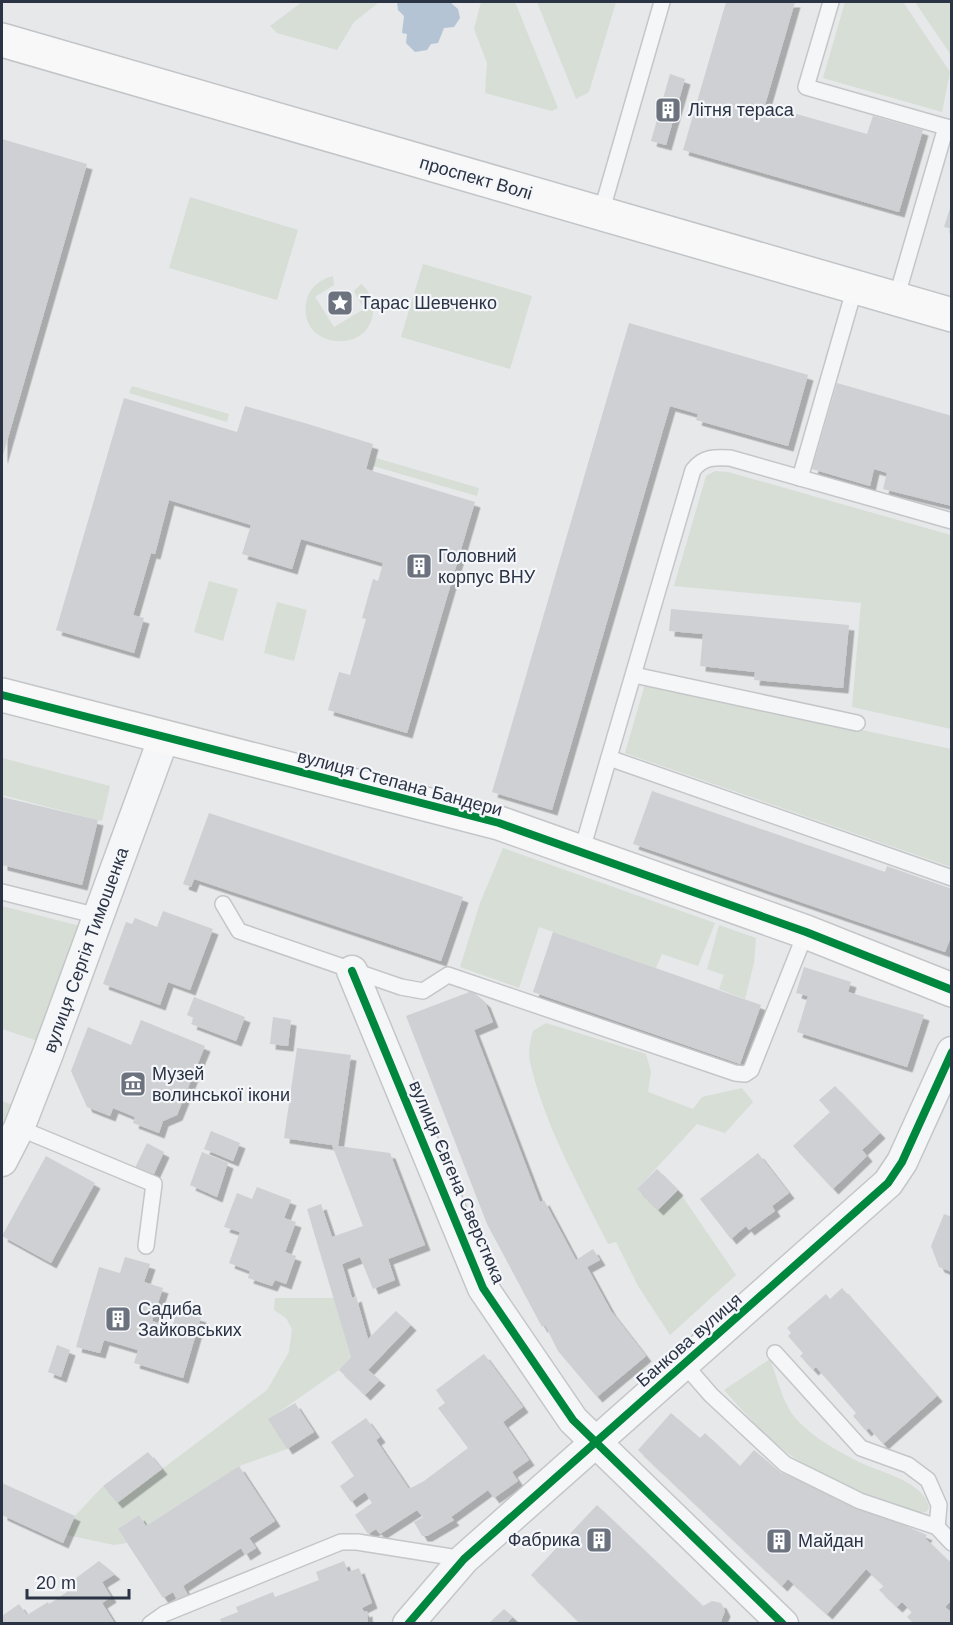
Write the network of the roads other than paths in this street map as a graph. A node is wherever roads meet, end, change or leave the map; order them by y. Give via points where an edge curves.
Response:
1 (662, 2) edge
2 (831, 2) edge
3 (2, 40) edge
4 (949, 128) edge
5 (601, 213) junction
6 (855, 287) junction
7 (896, 299) junction
8 (951, 315) edge
9 (801, 478) junction
10 (951, 521) edge
11 (633, 675) junction
12 (2, 695) edge
13 (856, 723) dead end
14 (164, 737) junction
15 (609, 758) junction
16 (581, 853) junction
17 (951, 878) edge
18 (2, 892) edge
19 (223, 904) dead end
20 (98, 916) junction
21 (806, 932) junction
22 (352, 971) junction
23 (951, 990) edge
24 (951, 1052) edge
25 (19, 1128) junction
26 (2, 1161) edge
27 (146, 1246) dead end
28 (775, 1353) dead end
29 (684, 1364) junction
30 (594, 1442) junction
31 (937, 1527) junction
32 (951, 1543) edge
33 (464, 1559) junction
34 (150, 1623) edge
35 (408, 1623) edge
36 (783, 1623) edge

1 - 5 lane
2 - 4 lane via 806,87
3 - 5 street, проспект Волі
4 - 7 lane
5 - 6 street, проспект Волі
6 - 7 street, проспект Волі
6 - 9 lane
7 - 8 street, проспект Волі
9 - 10 lane
9 - 11 lane via 730,458 700,461 693,470
11 - 13 lane
11 - 15 lane
12 - 14 street, вулиця Степана Бандери
14 - 16 street, вулиця Степана Бандери via 500,824
14 - 20 street, вулиця Сергія Тимошенка
15 - 16 lane
15 - 17 lane
16 - 21 street, вулиця Степана Бандери
18 - 20 lane
19 - 22 lane via 239,931
20 - 25 street, вулиця Сергія Тимошенка
21 - 22 lane via 751,1070 745,1074 448,975 423,991
21 - 23 street, вулиця Степана Бандери
22 - 30 street, вулиця Євгена Сверстюка via 483,1288 573,1420
24 - 29 street, Банкова вулиця via 902,1162 888,1183
25 - 26 street, вулиця Сергія Тимошенка
25 - 27 lane via 154,1184
28 - 31 lane via 861,1448 908,1465 928,1480 939,1504
29 - 30 street, Банкова вулиця
29 - 31 lane via 784,1464 860,1501
30 - 33 street, Банкова вулиця
30 - 36 street, вулиця Євгена Сверстюка
31 - 32 lane
33 - 34 lane via 341,1542
33 - 35 street, Банкова вулиця

